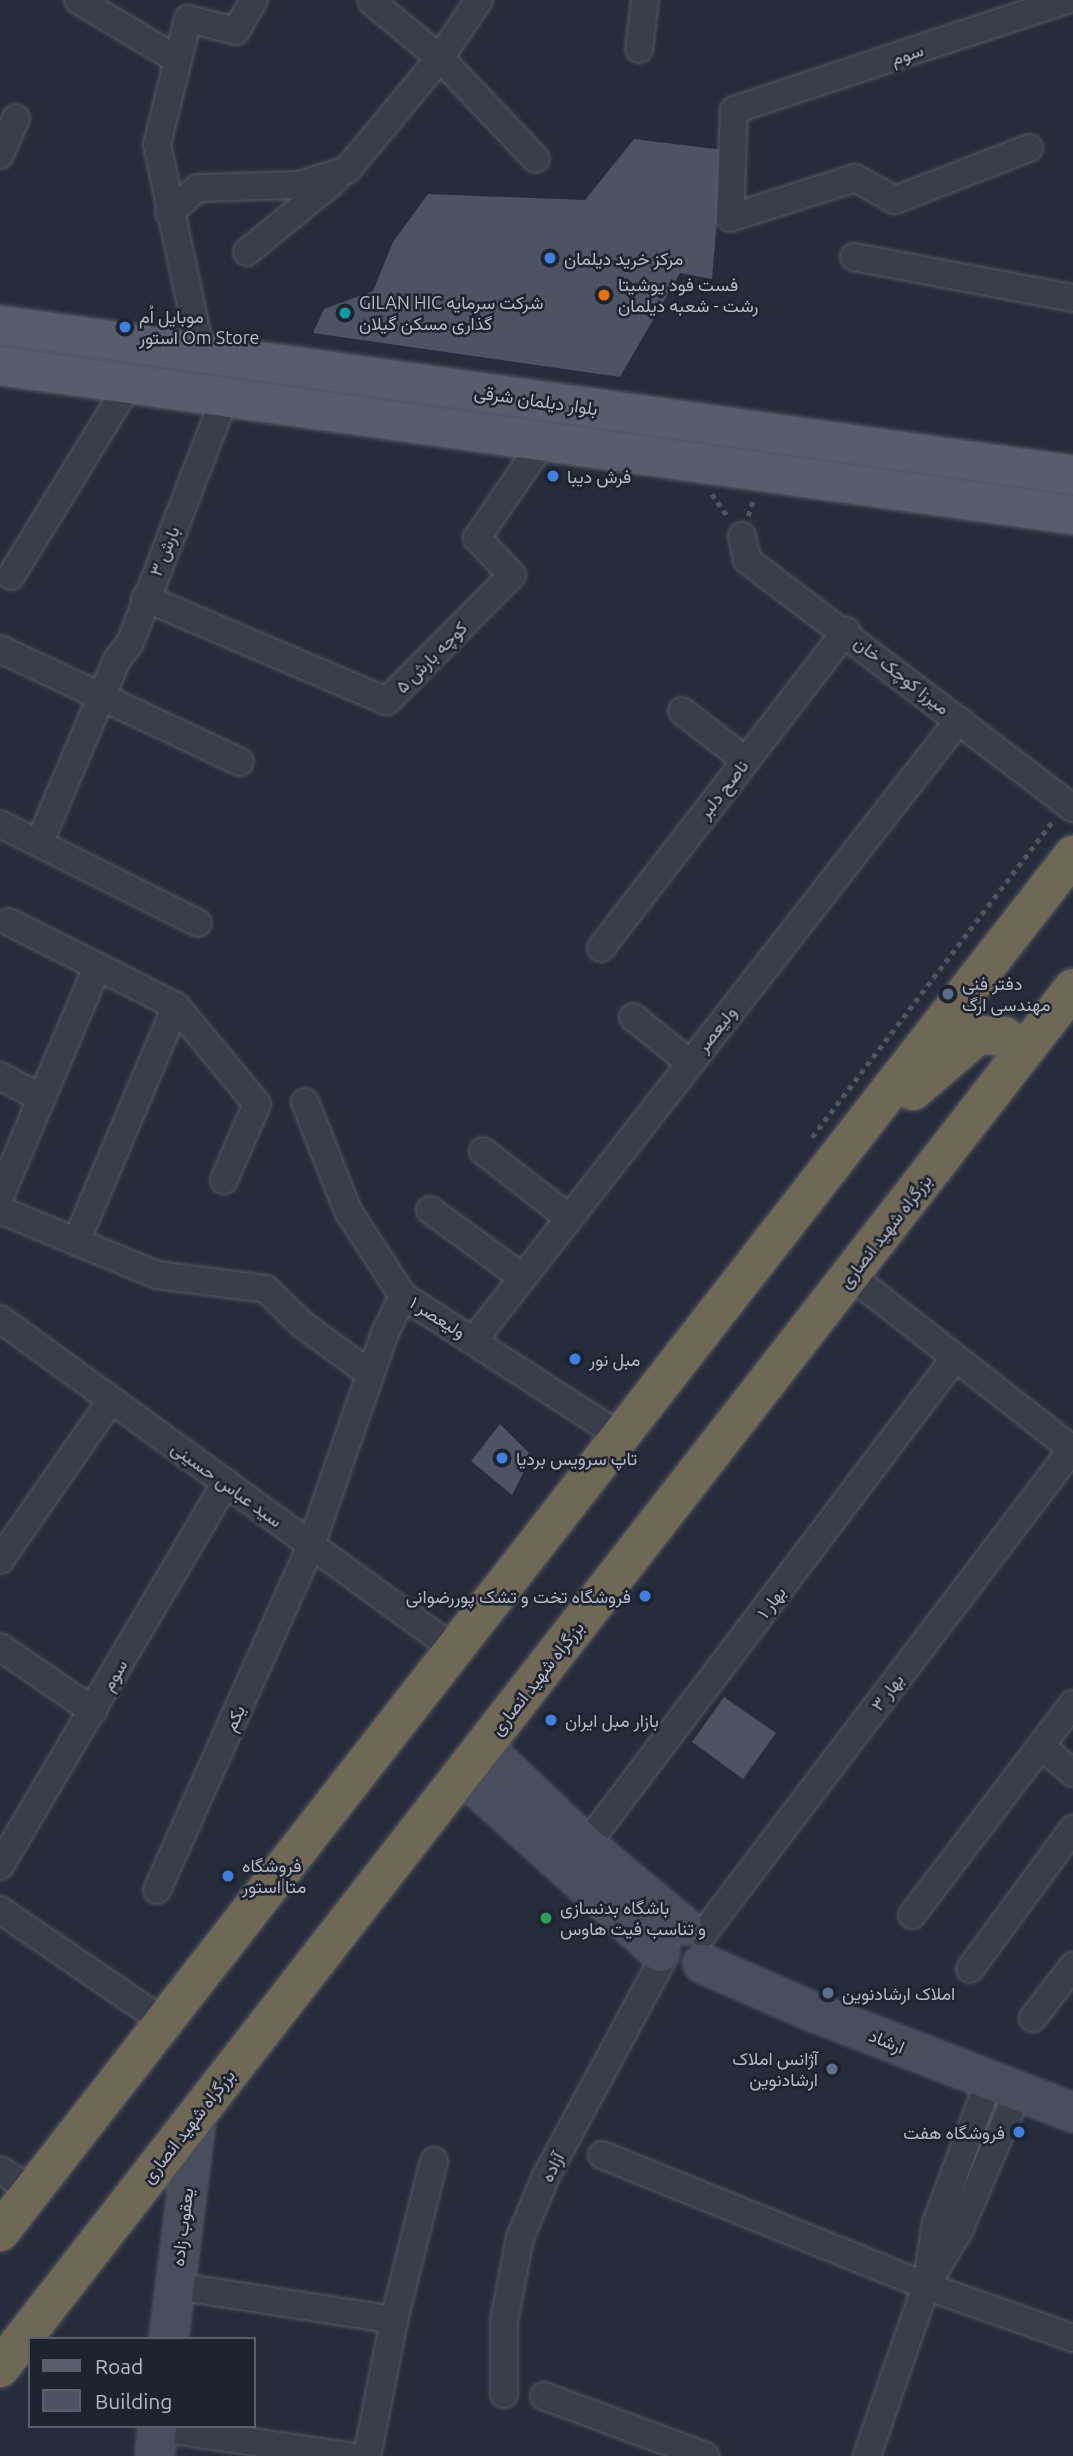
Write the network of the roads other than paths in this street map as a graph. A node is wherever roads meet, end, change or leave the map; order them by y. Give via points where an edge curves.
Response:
1 (78, 0) edge
2 (254, 0) edge
3 (479, 0) edge
4 (645, 0) edge
5 (1066, 0) edge
6 (372, 2) dead end
7 (639, 49) dead end
8 (440, 58) junction
9 (178, 60) junction
10 (16, 118) dead end
11 (1029, 148) dead end
12 (0, 155) edge
13 (536, 159) dead end
14 (347, 170) junction
15 (169, 213) junction
16 (247, 252) dead end
17 (854, 257) dead end
18 (1073, 298) edge
19 (0, 324) edge
20 (201, 353) junction
21 (0, 366) edge
22 (128, 385) junction
23 (224, 400) junction
24 (542, 443) junction
25 (1073, 475) edge
26 (1073, 515) edge
27 (742, 536) road end
28 (11, 576) dead end
29 (145, 598) junction
30 (846, 631) junction
31 (0, 649) edge
32 (101, 699) junction
33 (682, 711) dead end
34 (959, 720) junction
35 (746, 761) junction
36 (240, 762) dead end
37 (1071, 799) edge
38 (0, 824) edge
39 (40, 841) junction
40 (1073, 855) edge
41 (9, 922) dead end
42 (198, 923) dead end
43 (601, 948) dead end
44 (97, 968) junction
45 (1073, 988) edge
46 (176, 1006) junction
47 (633, 1017) dead end
48 (1023, 1053) junction
49 (690, 1063) junction
50 (0, 1076) edge
51 (41, 1098) junction
52 (305, 1102) dead end
53 (483, 1151) dead end
54 (824, 1174) junction
55 (224, 1180) dead end
56 (0, 1196) edge
57 (0, 1210) edge
58 (430, 1210) dead end
59 (569, 1219) junction
60 (76, 1242) junction
61 (850, 1275) junction
62 (522, 1277) junction
63 (403, 1296) junction
64 (0, 1319) edge
65 (474, 1340) junction
66 (955, 1358) junction
67 (370, 1374) junction
68 (111, 1400) junction
69 (620, 1436) junction
70 (1073, 1449) edge
71 (226, 1483) junction
72 (312, 1545) junction
73 (0, 1560) edge
74 (0, 1647) edge
75 (454, 1649) junction
76 (1073, 1704) edge
77 (93, 1711) junction
78 (1041, 1746) junction
79 (472, 1761) junction
80 (1073, 1773) edge
81 (1073, 1829) edge
82 (586, 1846) junction
83 (0, 1866) edge
84 (157, 1889) dead end
85 (0, 1910) edge
86 (912, 1915) dead end
87 (682, 1946) junction
88 (1073, 1966) edge
89 (970, 1969) dead end
90 (1033, 2018) dead end
91 (164, 2022) junction
92 (1003, 2087) junction
93 (1073, 2112) edge
94 (196, 2116) junction
95 (602, 2155) dead end
96 (434, 2161) dead end
97 (0, 2169) edge
98 (12, 2214) edge
99 (174, 2286) junction
100 (926, 2286) junction
101 (394, 2320) junction
102 (168, 2337) edge
103 (1073, 2338) edge
104 (0, 2368) edge
105 (504, 2394) dead end
106 (544, 2396) dead end
107 (156, 2437) edge
108 (349, 2456) edge
109 (367, 2456) edge
110 (705, 2456) edge
111 (867, 2456) edge

1 - 9 street
2 - 9 street via 236,31 188,19
3 - 8 street
4 - 7 street
5 - 11 street, سوم via 734,110 730,218 855,178 895,200
6 - 8 street
8 - 13 street
8 - 14 street
9 - 15 street via 157,145
10 - 12 street
14 - 15 street via 299,185 198,188
14 - 16 street
15 - 20 street
17 - 18 street
19 - 20 main road, بلوار دیلمان شرقی
20 - 23 main road
20 - 25 main road, بلوار دیلمان شرقی
21 - 22 main road
22 - 23 main road
22 - 28 street
23 - 24 main road
23 - 29 street, بارش ۳
24 - 26 main road
24 - 29 street, کوچه بارش ۵ via 477,537 512,575 387,701
27 - 30 street, میرزا کوچک خان via 747,560
29 - 32 street, بارش ۳ via 130,643
30 - 34 street, میرزا کوچک خان
30 - 35 street, ناصح دلبر
31 - 32 street
32 - 36 street
32 - 39 street, بارش ۳
33 - 35 street
34 - 37 street, میرزا کوچک خان
34 - 49 street, ولیعصر
35 - 43 street, ناصح دلبر
38 - 39 street
39 - 42 street
40 - 54 highway
41 - 44 street
44 - 46 street
44 - 51 street
45 - 48 highway, بزرگراه شهید انصاری
46 - 55 street via 257,1104
46 - 60 street
47 - 49 street
48 - 54 highway via 998,1035 984,1034 966,1041
48 - 61 highway, بزرگراه شهید انصاری
49 - 59 street, ولیعصر
50 - 51 street
51 - 56 street
52 - 63 street, ولیعصر ۱ via 348,1211
53 - 59 street
54 - 69 highway
57 - 60 street
58 - 62 street
59 - 62 street, ولیعصر
60 - 67 street via 157,1275 266,1289 302,1324
61 - 66 street
61 - 79 highway, بزرگراه شهید انصاری
62 - 65 street, ولیعصر
63 - 65 street, ولیعصر ۱
63 - 67 street, یکم
64 - 68 street, سید عباس حسینی
65 - 69 street, ولیعصر ۱
66 - 70 street
66 - 82 street, بهار ۱
67 - 72 street, یکم
68 - 71 street, سید عباس حسینی
68 - 73 street
69 - 75 highway
70 - 87 street, بهار ۳
71 - 72 street, سید عباس حسینی
71 - 77 street, سوم
72 - 75 street, سید عباس حسینی
72 - 84 street, یکم
74 - 77 street
75 - 91 highway
76 - 78 street
77 - 83 street, سوم
78 - 80 street
78 - 86 street
79 - 82 main road, ارشاد
79 - 87 main road, ارشاد
79 - 94 highway, بزرگراه شهید انصاری
81 - 89 street
82 - 87 main road, ارشاد
85 - 91 street
87 - 92 main road, ارشاد
87 - 105 street, آزاده via 546,2176 520,2238 504,2321
88 - 90 street
91 - 98 highway
92 - 93 main road, ارشاد
92 - 100 street via 936,2223
94 - 99 main road, یعقوب زاده
94 - 104 highway, بزرگراه شهید انصاری
95 - 100 street
96 - 101 street
97 - 98 street
99 - 101 street
99 - 102 main road, یعقوب زاده
100 - 103 street
100 - 111 street
101 - 109 street
106 - 110 street
107 - 108 street

